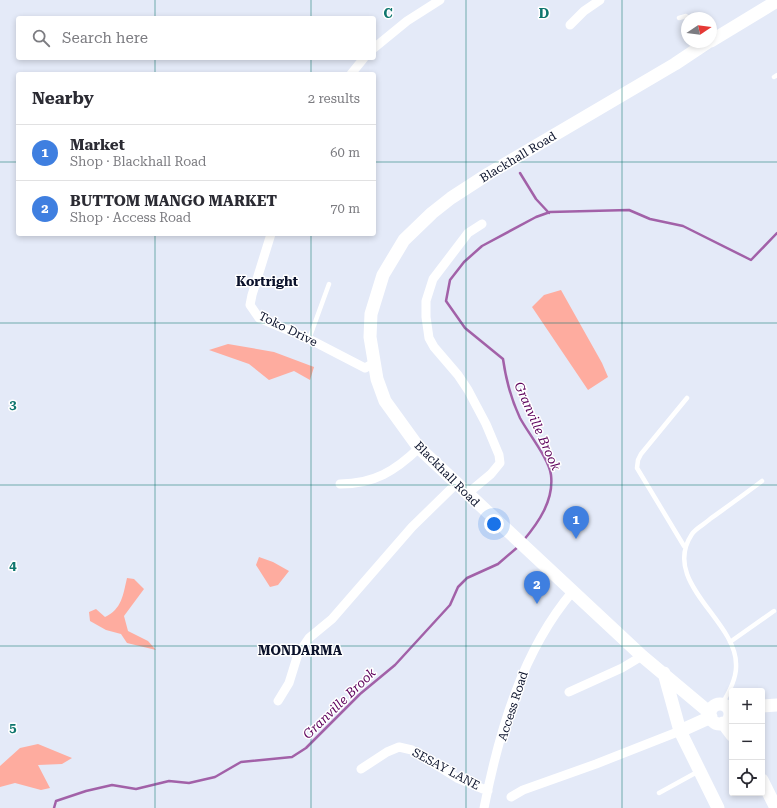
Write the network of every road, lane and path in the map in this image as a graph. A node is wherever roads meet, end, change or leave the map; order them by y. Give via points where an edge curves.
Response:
1 (440, 0) edge
2 (600, 0) edge
3 (771, 2) edge
4 (570, 25) dead end
5 (717, 36) edge
6 (376, 46) edge
7 (699, 48) edge
8 (362, 60) edge
9 (353, 72) edge
10 (482, 224) dead end
11 (270, 236) edge
12 (329, 284) dead end
13 (309, 339) junction
14 (374, 363) junction
15 (687, 398) dead end
16 (419, 448) junction
17 (762, 481) dead end
18 (340, 484) dead end
19 (456, 484) junction
20 (467, 494) junction
21 (684, 546) junction
22 (572, 591) junction
23 (774, 611) dead end
24 (730, 642) junction
25 (642, 656) junction
26 (664, 673) junction
27 (569, 692) dead end
28 (278, 701) dead end
29 (777, 705) edge
30 (765, 706) edge
31 (728, 708) edge
32 (710, 715) junction
33 (723, 723) junction
34 (680, 731) junction
35 (729, 731) edge
36 (361, 769) dead end
37 (699, 771) junction
38 (765, 786) edge
39 (488, 791) junction
40 (659, 793) dead end
41 (512, 797) dead end
42 (484, 808) edge
43 (718, 808) edge
44 (776, 808) edge

1 - 6 street via 407,21
2 - 4 street
3 - 5 main road, Blackhall Road
7 - 14 main road, Blackhall Road via 482,178 451,198 423,221 404,240 380,281 371,314 370,337
8 - 9 street
10 - 20 street via 468,233 433,278 426,301 429,338 468,390 499,455 500,463 496,468
11 - 13 street, Toko Drive via 250,305 259,318
12 - 13 lane
13 - 14 street, Toko Drive via 365,368
14 - 16 main road, Blackhall Road via 385,401
15 - 21 lane via 641,454 637,468
16 - 18 street via 400,466 388,472 364,482
16 - 19 main road, Blackhall Road
17 - 21 lane via 693,532
19 - 20 main road, Blackhall Road
19 - 28 street via 412,527 332,618 309,638 298,654 289,683
20 - 22 main road, Blackhall Road
21 - 24 lane via 683,562 688,578
22 - 25 main road, Blackhall Road
22 - 39 street, Access Road via 554,616 524,668
23 - 24 lane
24 - 31 lane via 734,649 736,664
25 - 26 main road, Blackhall Road
25 - 27 street
26 - 32 main road, Blackhall Road
26 - 34 main road
29 - 30 main road
31 - 32 main road via 714,706
31 - 33 main road via 729,718
32 - 33 main road via 715,722
32 - 34 main road
33 - 35 main road
34 - 37 main road
34 - 41 street via 523,790
36 - 39 street, SESAY LANE via 399,747 412,750 457,778
37 - 40 lane
37 - 43 main road
38 - 44 main road
39 - 42 street, Access Road

